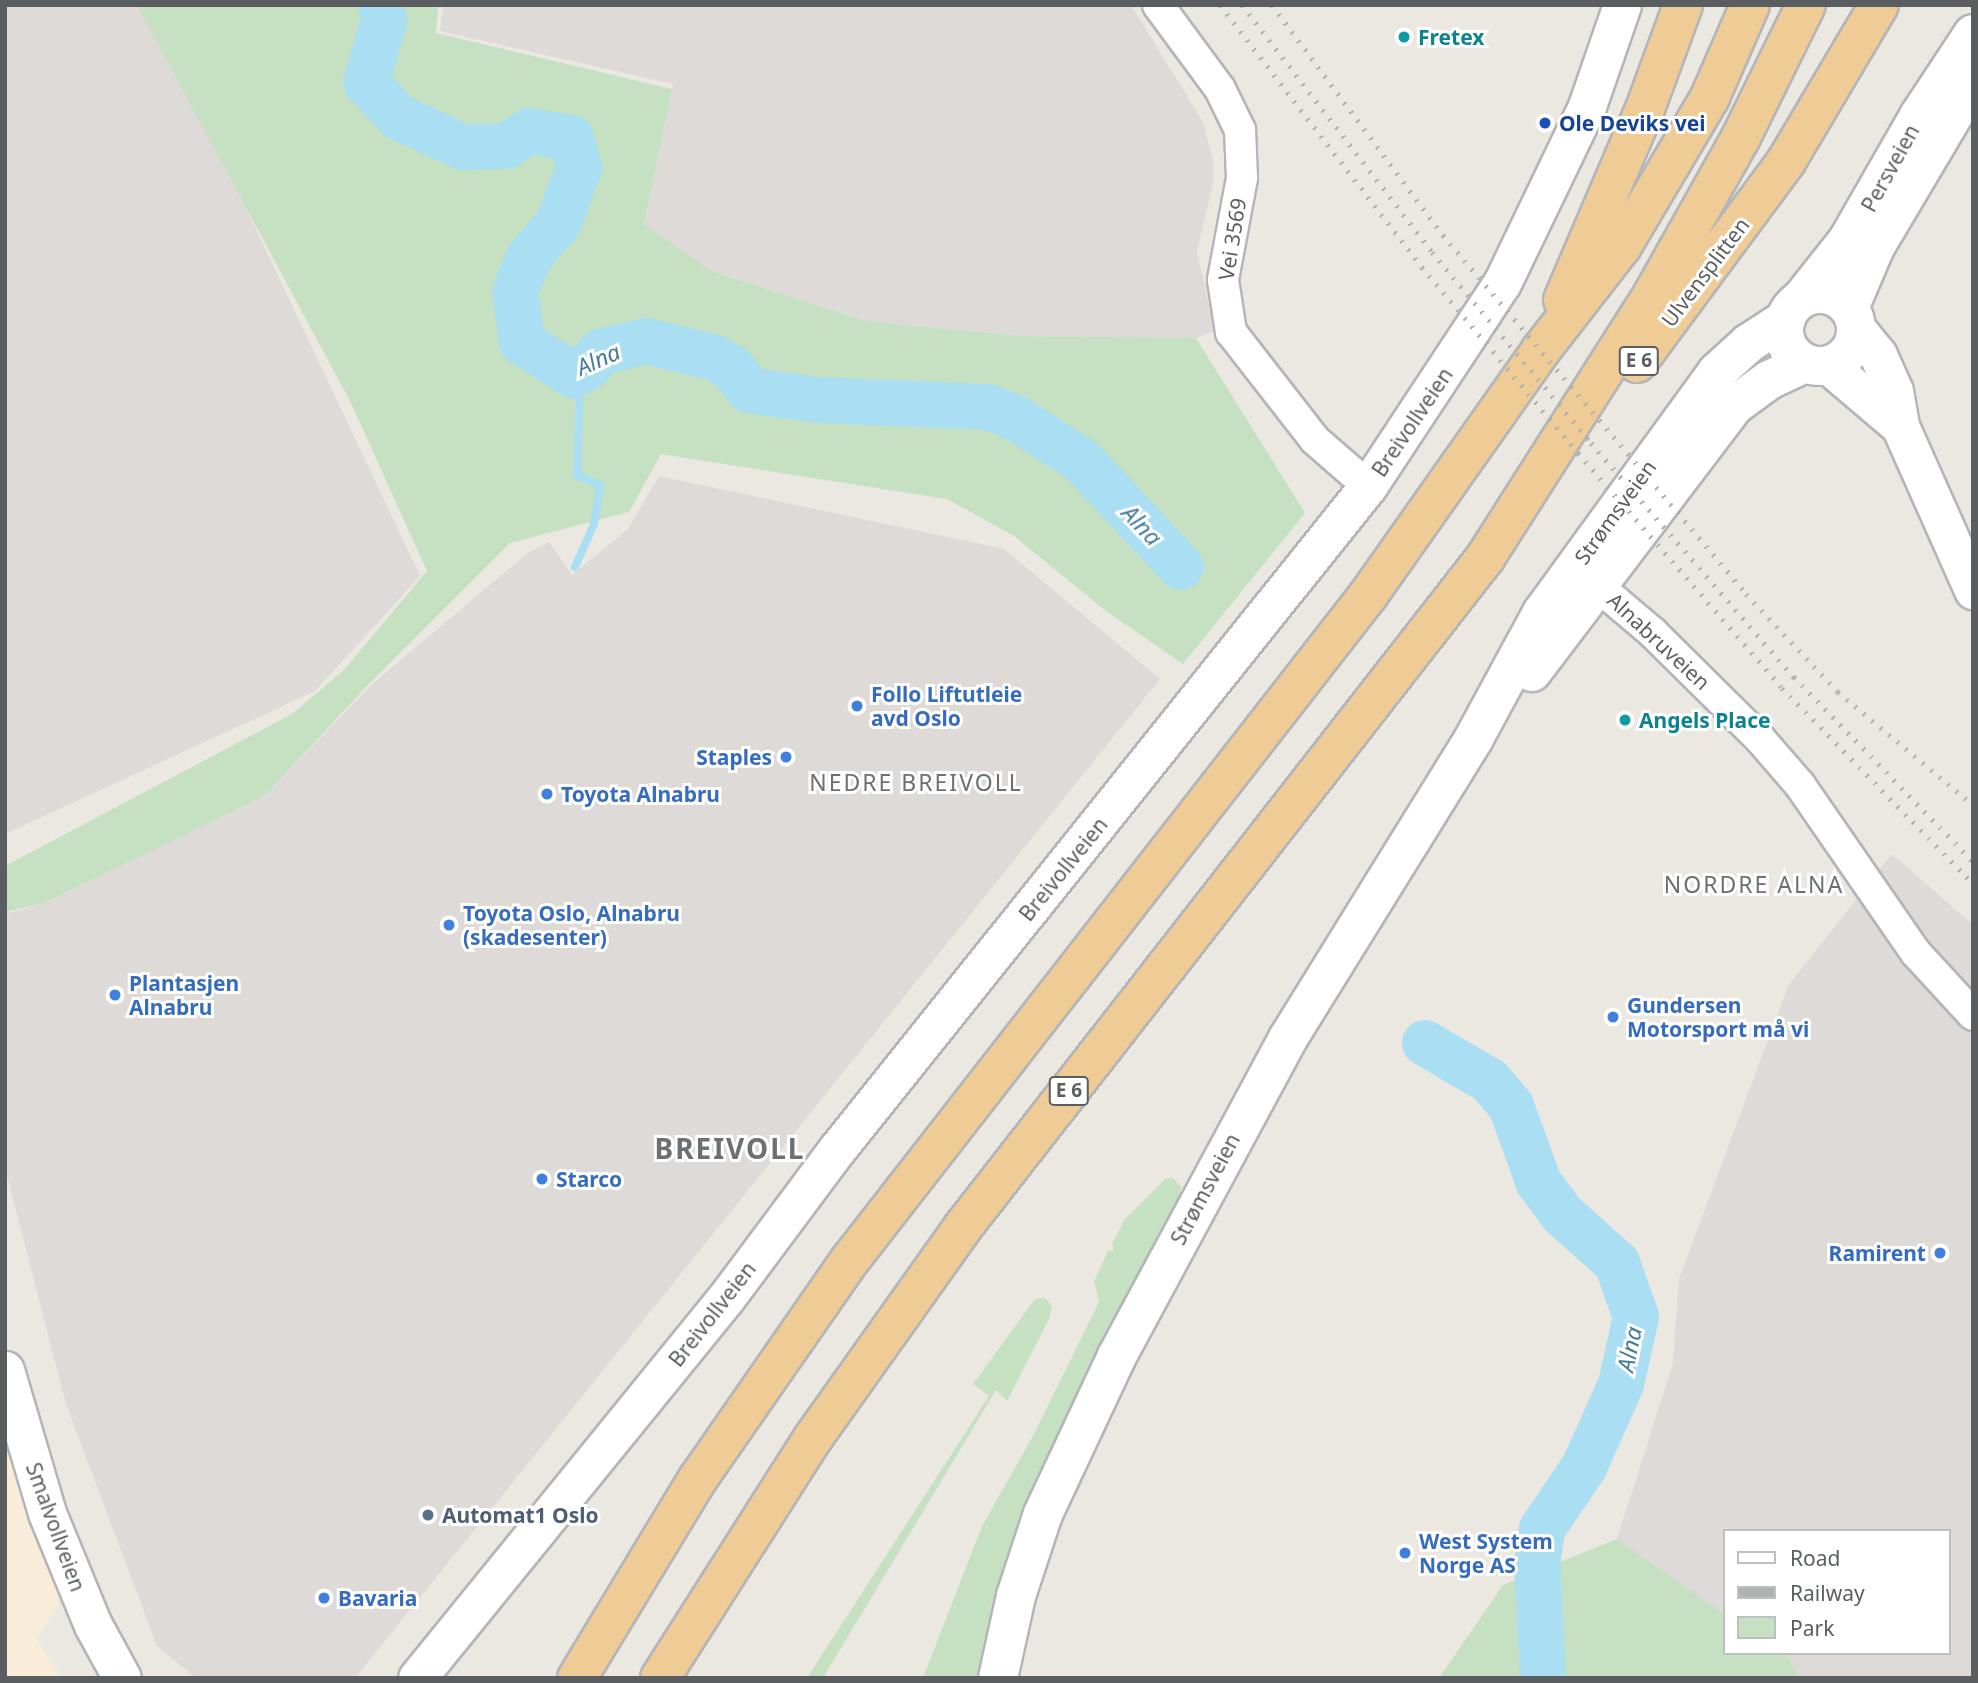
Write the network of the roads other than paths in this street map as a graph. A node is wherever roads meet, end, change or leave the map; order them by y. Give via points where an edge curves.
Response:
1 (1158, 5) edge
2 (1622, 5) edge
3 (1683, 5) edge
4 (1750, 5) edge
5 (1806, 5) edge
6 (1879, 5) edge
7 (1973, 34) edge
8 (1973, 82) edge
9 (1794, 309) junction
10 (1853, 318) junction
11 (1541, 350) junction
12 (1817, 364) junction
13 (1899, 426) junction
14 (1368, 486) junction
15 (1485, 558) junction
16 (1586, 576) junction
17 (1973, 590) edge
18 (1973, 1015) edge
19 (5, 1370) edge
20 (122, 1678) edge
21 (417, 1678) edge
22 (577, 1678) edge
23 (660, 1678) edge
24 (998, 1678) edge

1 - 14 street, Vei 3569 via 1220,89 1240,130 1242,178 1223,280 1231,332 1315,440
2 - 14 street, Breivollveien via 1587,106 1502,283
3 - 11 highway via 1645,109
4 - 11 highway via 1710,97 1673,162 1622,246
5 - 15 highway, E 6 via 1741,137 1653,294
6 - 15 highway, Ulvensplitten / E 6 via 1771,182
7 - 9 main road, Persveien via 1919,116 1848,240
8 - 10 main road, Persveien via 1875,247
9 - 10 main road via 1822,294
9 - 12 main road via 1787,345
9 - 16 main road, Strømsveien via 1717,372
10 - 12 main road via 1846,356
10 - 13 street via 1894,391
11 - 22 highway via 1369,594 850,1260 697,1480
12 - 13 street
12 - 16 main road, Strømsveien via 1769,380 1735,405
13 - 17 street
14 - 21 street, Breivollveien via 838,1148 710,1318
15 - 23 highway, E 6 via 956,1237 799,1459
16 - 18 street, Alnabruveien via 1662,640 1761,740 1800,785 1916,953
16 - 24 main road, Strømsveien via 1523,643 1478,732 1287,1040 1117,1356 1043,1514 1016,1596
19 - 20 street, Smalvollveien via 47,1513 93,1626

